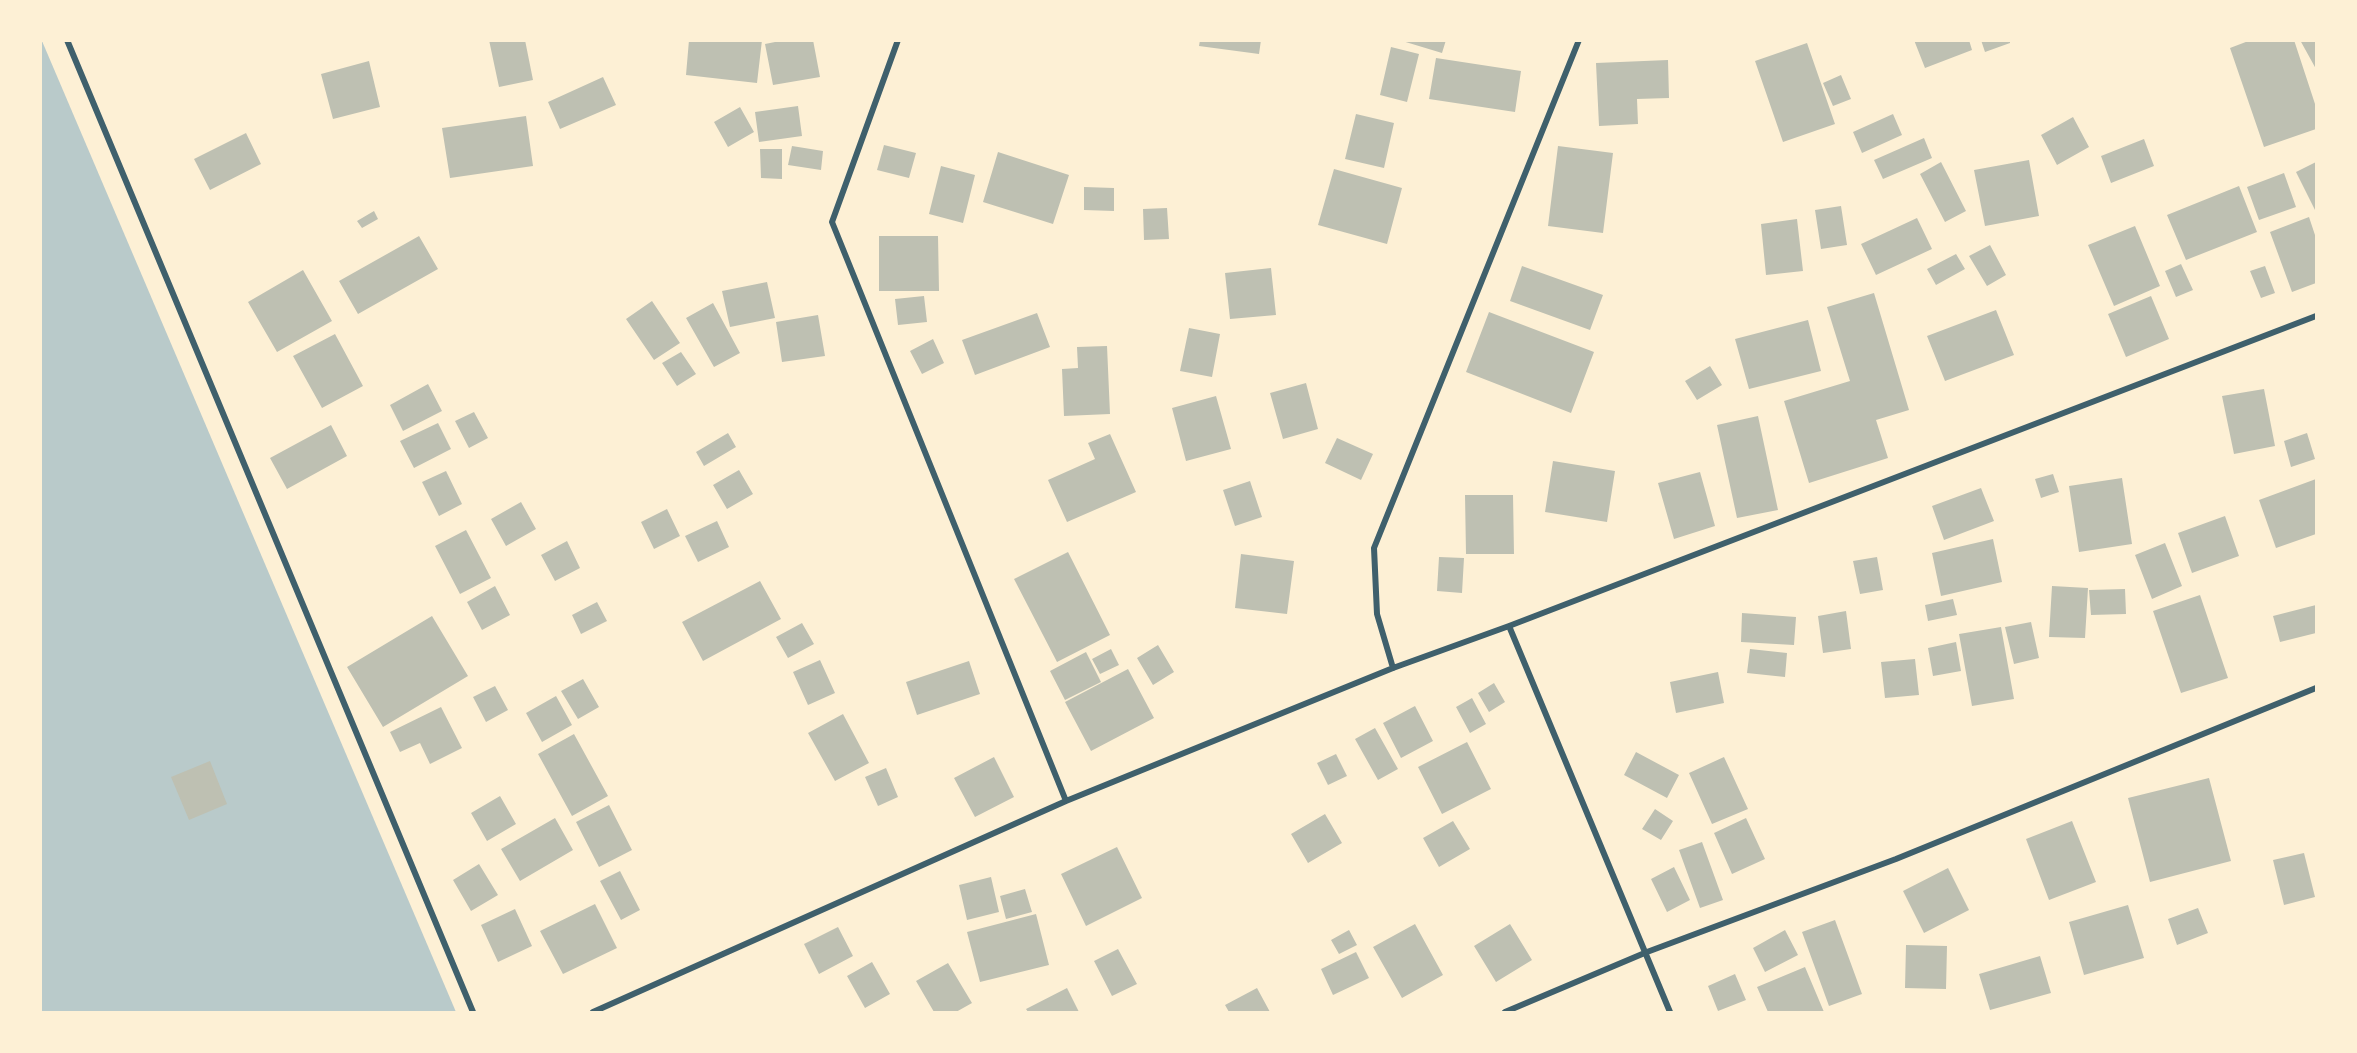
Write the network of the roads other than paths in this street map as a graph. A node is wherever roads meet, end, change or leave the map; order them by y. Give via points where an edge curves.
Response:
1 (67, 40) edge
2 (898, 40) edge
3 (1579, 40) edge
4 (2316, 316) edge
5 (1509, 626) junction
6 (1394, 668) junction
7 (2316, 688) edge
8 (1066, 801) junction
9 (1647, 952) junction
10 (473, 1012) edge
11 (593, 1012) edge
12 (1505, 1012) edge
13 (1670, 1012) edge

1 - 10 street
2 - 8 street via 832,222
3 - 6 street via 1374,548 1377,614
4 - 5 street
5 - 6 street
5 - 9 street
6 - 8 street
7 - 9 street via 1896,859
8 - 11 street
9 - 12 street
9 - 13 street

